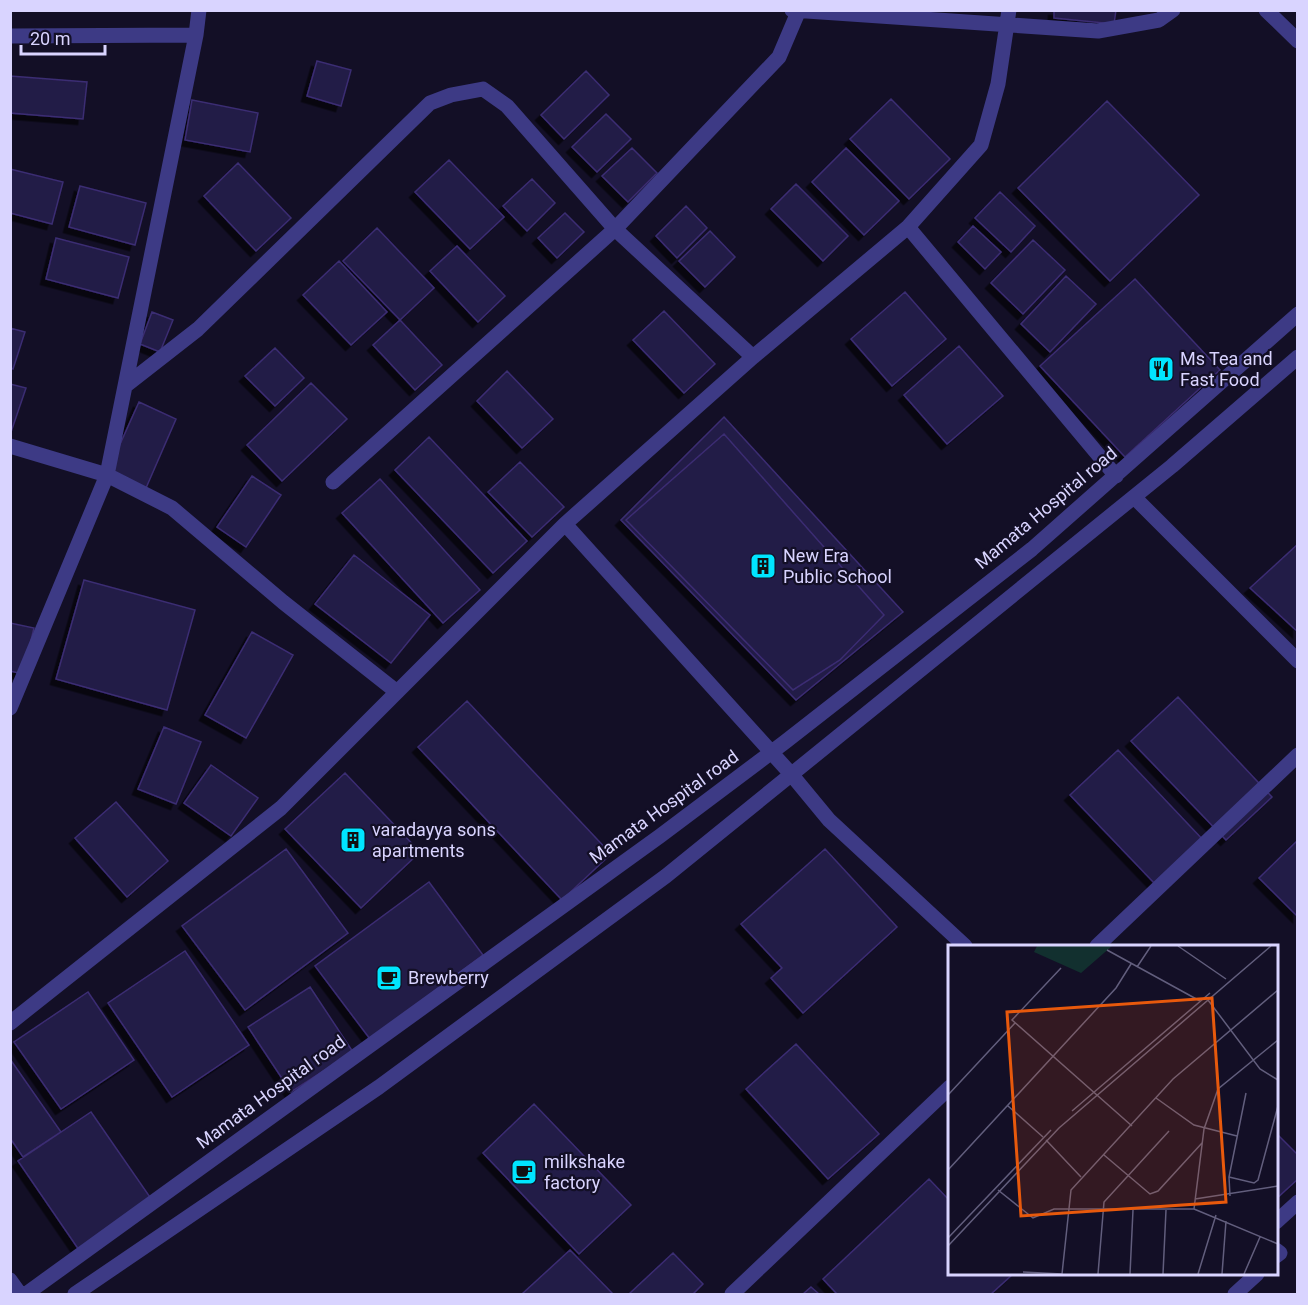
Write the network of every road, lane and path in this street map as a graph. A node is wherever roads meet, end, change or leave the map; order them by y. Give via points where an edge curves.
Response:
1 (199, 10) edge
2 (792, 10) edge
3 (1173, 10) edge
4 (1266, 10) edge
5 (799, 11) edge
6 (1008, 18) edge
7 (196, 35) junction
8 (10, 36) edge
9 (1298, 41) edge
10 (908, 227) junction
11 (615, 229) junction
12 (1298, 314) edge
13 (753, 357) junction
14 (1298, 357) edge
15 (125, 386) junction
16 (10, 446) edge
17 (106, 475) junction
18 (1116, 476) junction
19 (333, 482) dead end
20 (1134, 496) junction
21 (565, 524) junction
22 (1298, 661) edge
23 (397, 692) junction
24 (10, 708) edge
25 (771, 752) junction
26 (1298, 755) edge
27 (791, 774) junction
28 (964, 945) edge
29 (1098, 945) edge
30 (10, 1023) edge
31 (948, 1089) edge
32 (1298, 1203) edge
33 (1278, 1220) edge
34 (1256, 1275) edge
35 (10, 1280) edge
36 (20, 1294) edge
37 (26, 1294) edge
38 (78, 1294) edge
39 (732, 1294) edge
40 (1235, 1294) edge

1 - 7 street
2 - 5 street
3 - 6 street via 1159,20 1098,31
4 - 9 street
5 - 6 street
5 - 11 street via 779,57
6 - 10 street via 998,84 981,145
7 - 8 street
7 - 15 street
10 - 13 street
10 - 18 street
11 - 13 street
11 - 15 street via 507,106 483,88 451,95 430,103 198,329
11 - 19 street
12 - 18 street, Mamata Hospital road
13 - 21 street
14 - 20 street
15 - 17 street
16 - 17 street
17 - 23 street via 171,508
17 - 24 street
18 - 25 street, Mamata Hospital road via 1032,549
20 - 22 street
20 - 27 street
21 - 23 street
21 - 25 street
23 - 30 street via 281,808
25 - 27 street
25 - 37 street, Mamata Hospital road
26 - 29 street
27 - 28 street via 829,820
27 - 38 street via 666,876 379,1087
31 - 39 street
32 - 33 street
34 - 40 street
35 - 36 street

